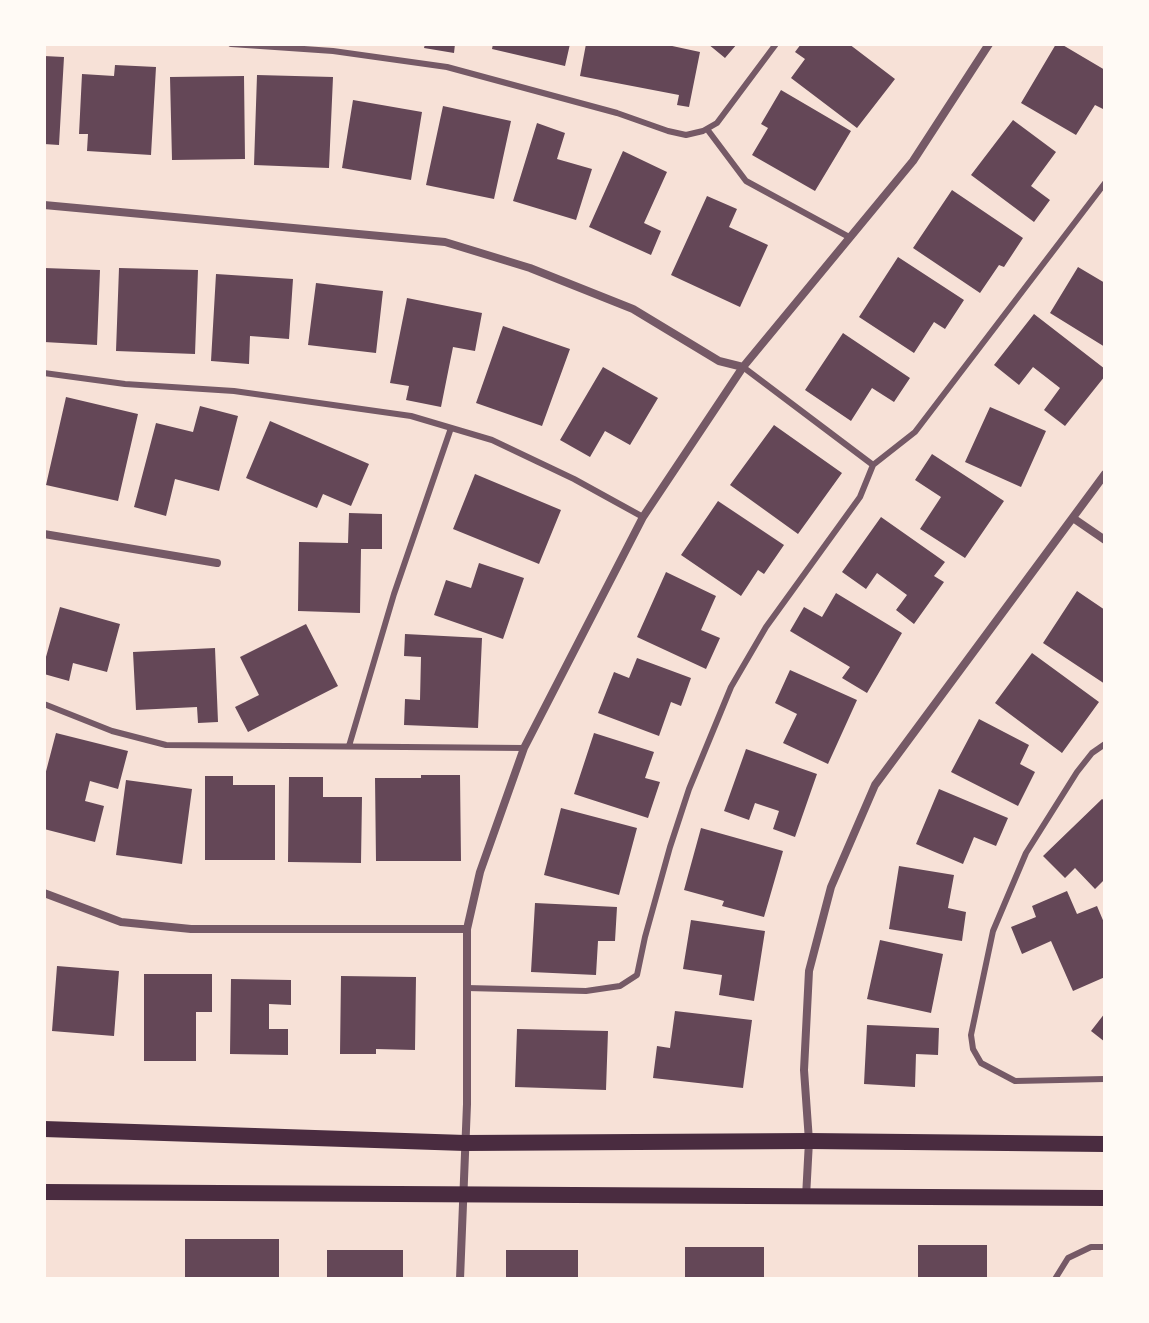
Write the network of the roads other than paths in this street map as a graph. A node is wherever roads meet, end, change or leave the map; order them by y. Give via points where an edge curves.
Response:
1 (231, 44) edge
2 (776, 44) edge
3 (989, 44) edge
4 (707, 129) junction
5 (1105, 183) edge
6 (44, 205) edge
7 (849, 237) junction
8 (743, 367) junction
9 (44, 373) edge
10 (451, 428) junction
11 (873, 465) junction
12 (1105, 474) edge
13 (643, 517) junction
14 (1073, 518) junction
15 (44, 534) edge
16 (1105, 540) edge
17 (217, 563) dead end
18 (44, 704) edge
19 (1105, 744) edge
20 (349, 746) junction
21 (524, 748) junction
22 (44, 893) edge
23 (467, 929) junction
24 (467, 988) junction
25 (1105, 1079) edge
26 (44, 1129) edge
27 (809, 1141) junction
28 (465, 1143) junction
29 (1105, 1144) edge
30 (44, 1192) edge
31 (463, 1194) junction
32 (806, 1198) junction
33 (1105, 1198) edge
34 (1105, 1247) edge
35 (460, 1279) edge
36 (1055, 1279) edge

1 - 4 lane via 447,67 668,131 686,135
2 - 4 lane
3 - 7 street via 913,161
4 - 7 lane via 746,181
5 - 11 lane via 915,432
6 - 8 street via 445,242 530,268 633,309 719,361
7 - 8 street
8 - 11 lane
8 - 13 street
9 - 10 lane via 234,391 411,416
10 - 13 lane via 492,440
10 - 20 lane
11 - 24 lane via 860,497 766,627 731,687 670,847 637,975 620,986 586,991
12 - 14 street
13 - 21 street
14 - 16 street
14 - 27 street via 875,785 831,887 809,971 804,1070
15 - 17 street
18 - 20 lane via 166,745
19 - 25 lane via 1077,772 1026,853 993,931 971,1035 981,1063 1015,1081
20 - 21 lane
21 - 23 street via 480,872
22 - 23 street via 121,922 191,929
23 - 24 street
24 - 28 street
26 - 28 main road
27 - 28 main road
27 - 29 main road
27 - 32 street
28 - 31 street
30 - 31 main road
31 - 32 main road
31 - 35 street
32 - 33 main road
34 - 36 lane via 1068,1258

